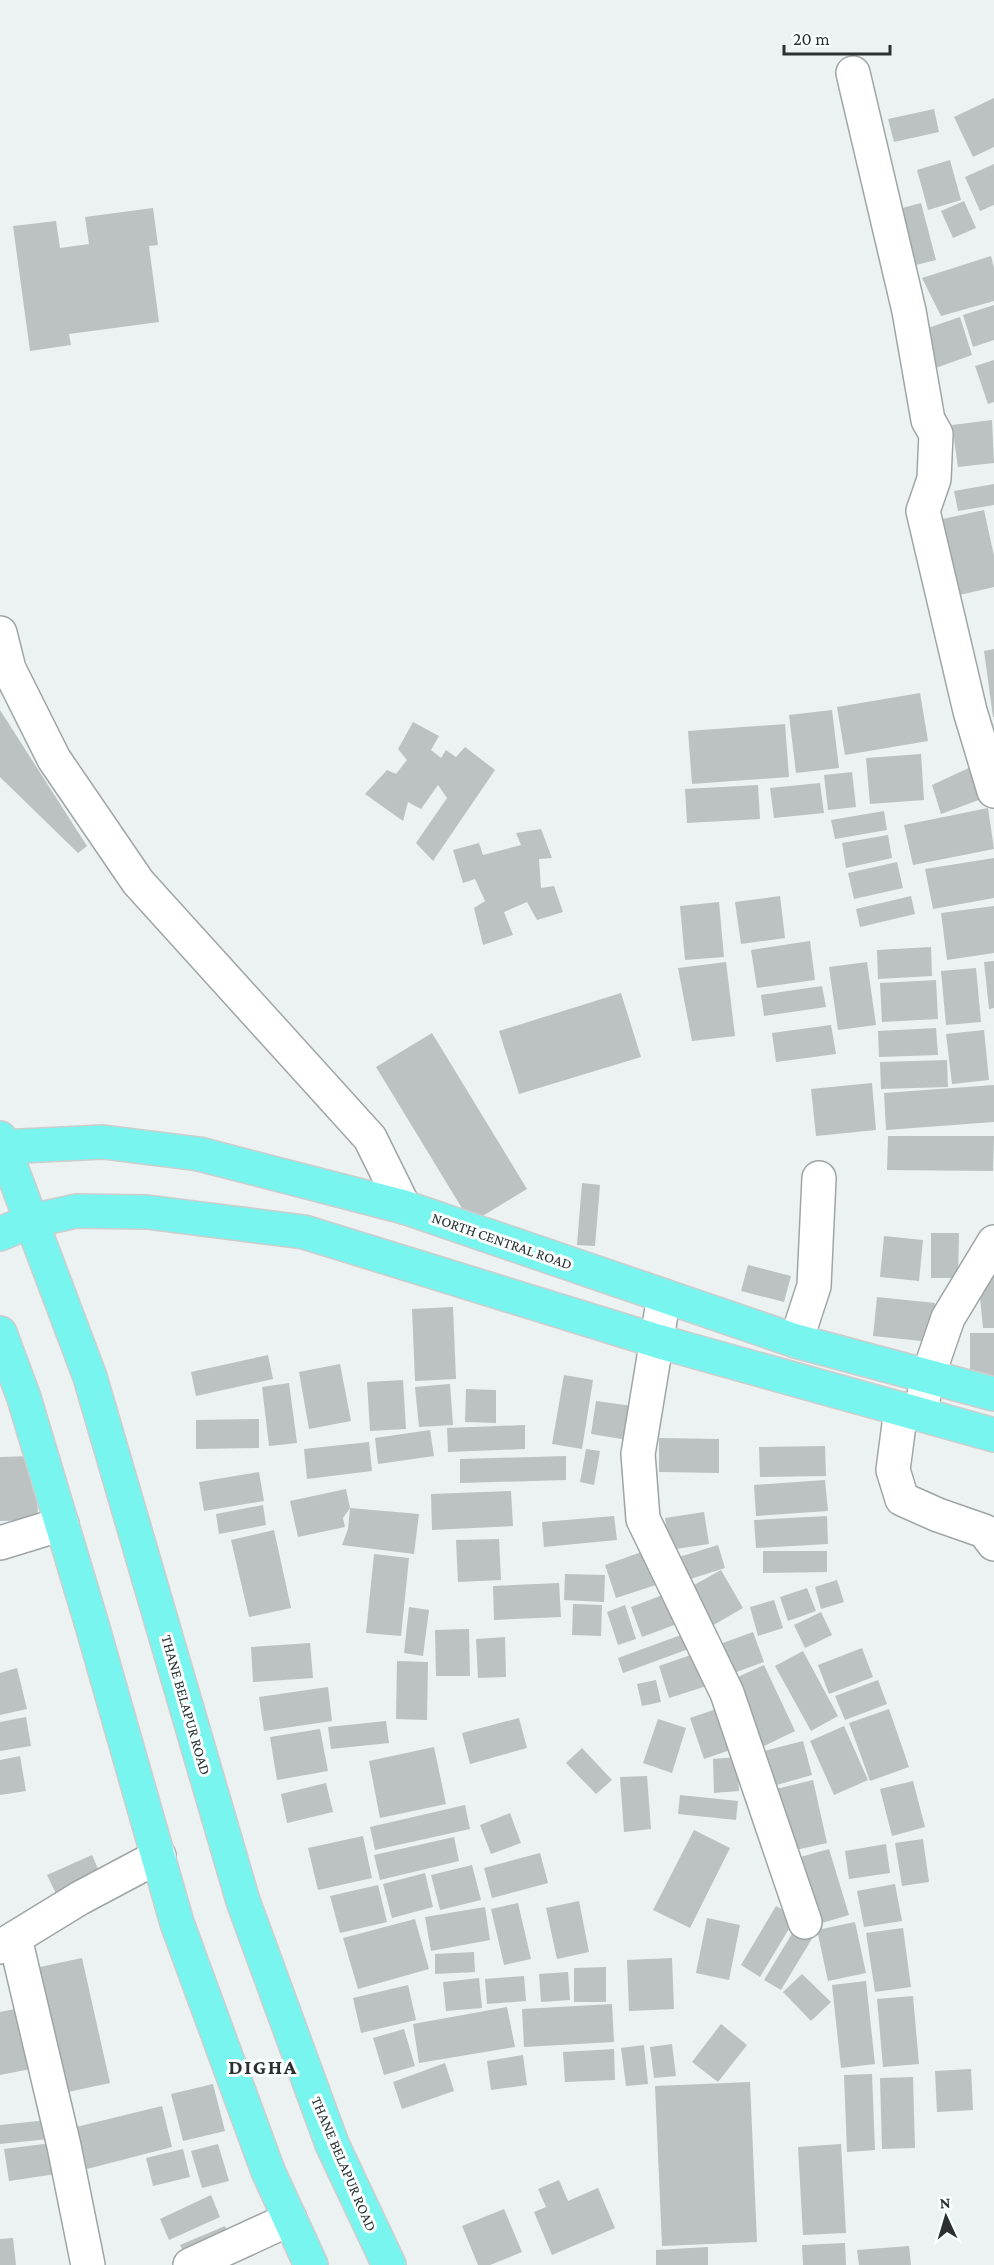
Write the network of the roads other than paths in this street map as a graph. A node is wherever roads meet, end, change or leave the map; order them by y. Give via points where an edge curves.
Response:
1 (853, 74) dead end
2 (0, 633) edge
3 (994, 791) edge
4 (1, 1144) edge
5 (819, 1178) dead end
6 (404, 1207) junction
7 (31, 1221) junction
8 (0, 1234) edge
9 (992, 1247) edge
10 (663, 1296) junction
11 (0, 1334) edge
12 (657, 1341) junction
13 (796, 1341) junction
14 (928, 1376) junction
15 (994, 1394) edge
16 (910, 1412) junction
17 (994, 1435) edge
18 (62, 1524) junction
19 (0, 1543) edge
20 (994, 1544) edge
21 (159, 1856) junction
22 (805, 1922) dead end
23 (8, 1942) edge
24 (290, 2219) junction
25 (88, 2265) edge
26 (190, 2265) edge
27 (311, 2265) edge
28 (388, 2265) edge

1 - 3 street via 909,311 928,420 936,434 934,479 922,511 970,711
2 - 6 street via 9,669 54,759 138,882 370,1138
4 - 6 main road, NORTH CENTRAL ROAD via 103,1142 199,1154
4 - 7 main road, THANE BELAPUR ROAD
5 - 13 street via 814,1286
6 - 10 main road, NORTH CENTRAL ROAD
7 - 8 main road
7 - 12 main road via 76,1211 147,1212 304,1232
7 - 28 main road, THANE BELAPUR ROAD via 90,1377 243,1901 332,2144
9 - 14 street via 948,1318
10 - 12 street
10 - 13 main road, NORTH CENTRAL ROAD
11 - 18 main road
12 - 16 main road
12 - 22 street via 638,1454 643,1519 727,1693
13 - 14 main road, NORTH CENTRAL ROAD
14 - 15 main road, NORTH CENTRAL ROAD
14 - 16 street
16 - 17 main road
16 - 20 street via 893,1470 903,1499 984,1531
18 - 19 street
18 - 21 main road
21 - 23 street
21 - 24 main road via 177,1923 268,2171
23 - 25 street via 64,2146
24 - 26 street
24 - 27 main road

